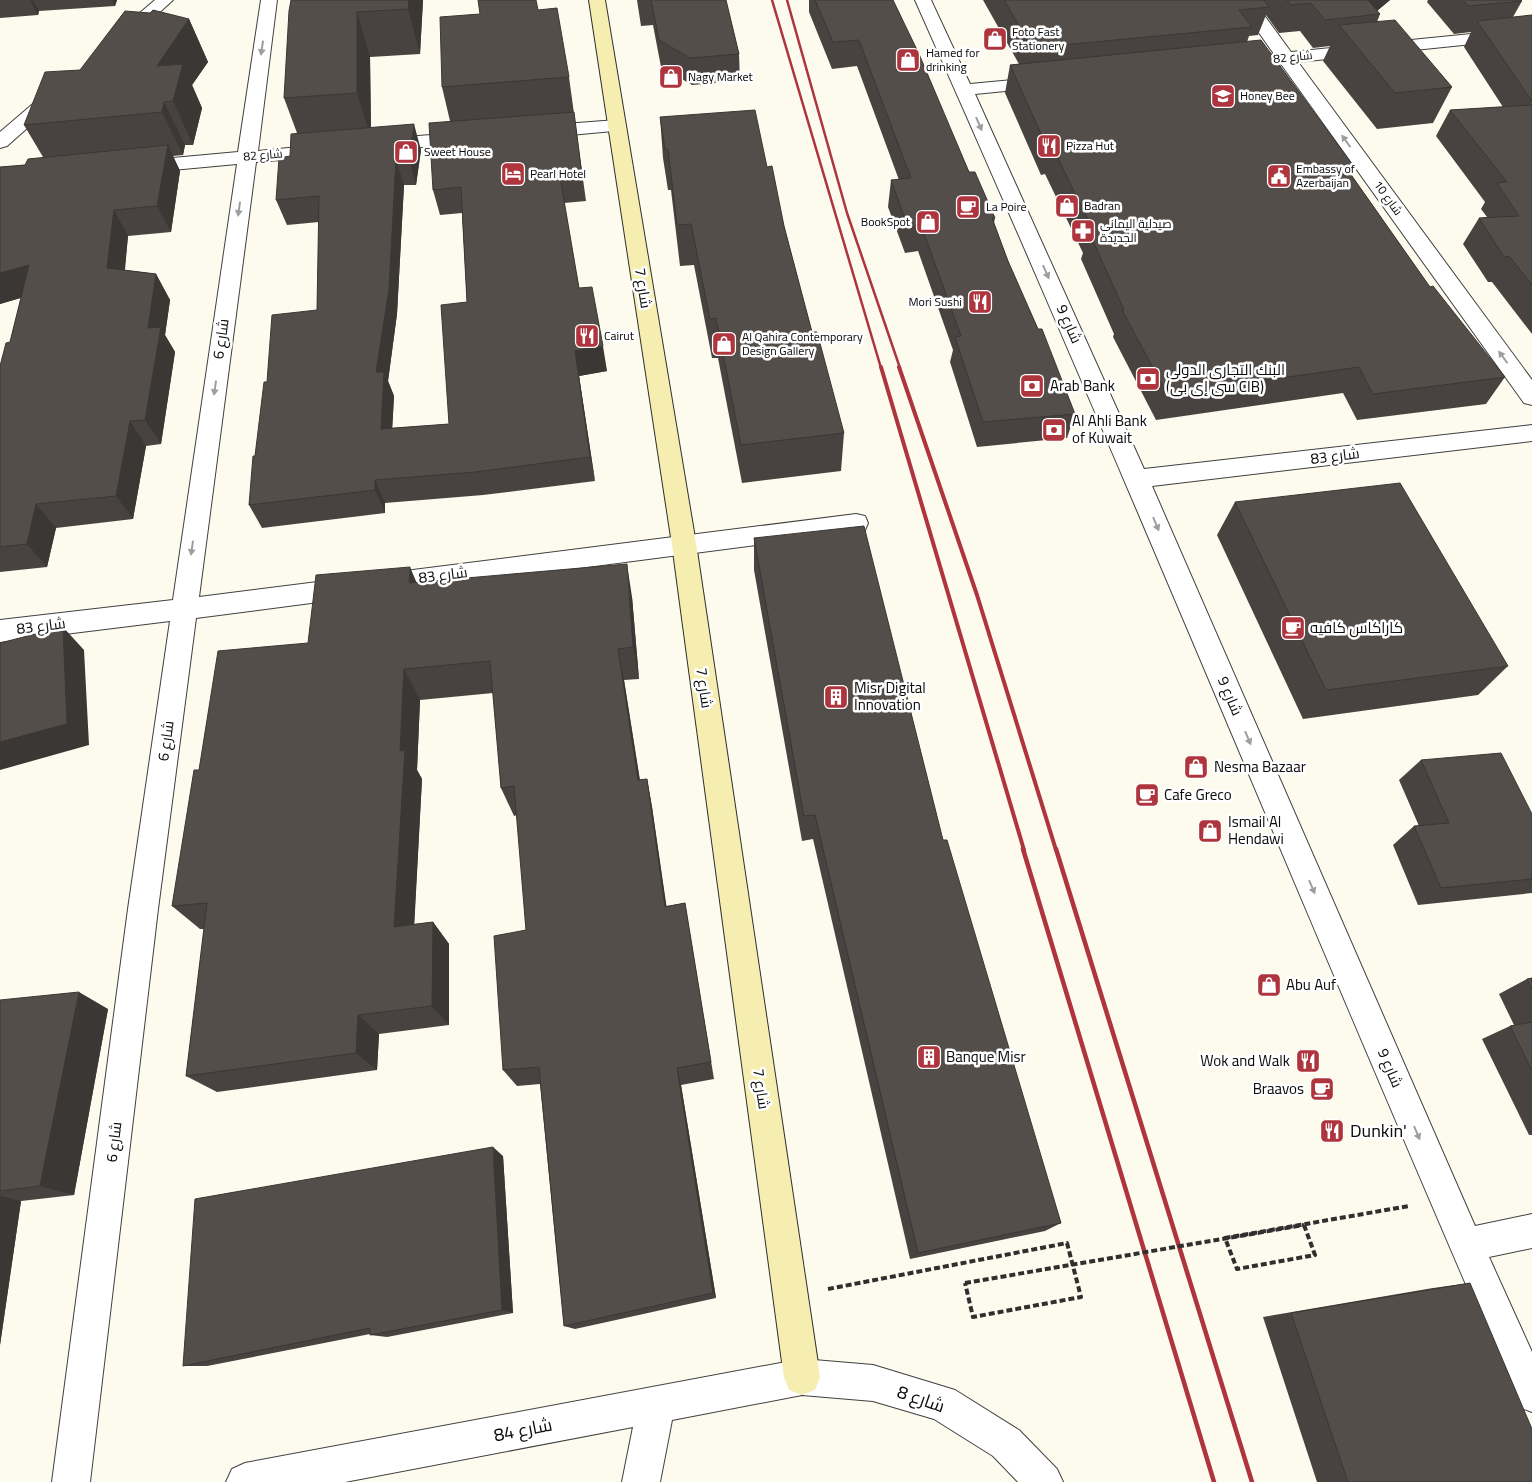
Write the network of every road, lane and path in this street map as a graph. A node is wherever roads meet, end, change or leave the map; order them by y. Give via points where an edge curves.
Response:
1 (165, 0) edge
2 (269, 0) edge
3 (596, 0) edge
4 (923, 0) edge
5 (1244, 0) edge
6 (1532, 33) edge
7 (105, 52) edge
8 (1286, 58) junction
9 (1218, 65) edge
10 (1061, 80) edge
11 (67, 84) edge
12 (963, 90) junction
13 (617, 126) junction
14 (519, 134) edge
15 (490, 136) edge
16 (0, 142) edge
17 (364, 147) edge
18 (344, 148) edge
19 (247, 156) junction
20 (118, 169) edge
21 (1532, 397) edge
22 (1532, 433) edge
23 (1137, 480) junction
24 (856, 523) dead end
25 (684, 544) junction
26 (184, 609) junction
27 (0, 631) edge
28 (1446, 1200) junction
29 (1532, 1231) edge
30 (1225, 1238) junction
31 (1466, 1245) junction
32 (790, 1296) junction
33 (802, 1377) junction
34 (1532, 1394) edge
35 (656, 1406) junction
36 (71, 1482) edge
37 (245, 1482) edge
38 (640, 1482) edge
39 (1044, 1482) edge

1 - 7 street
2 -> 19 street, شارع 6
3 - 13 street, شارع 7
4 - 12 street, شارع 9
5 - 8 street, شارع 10
6 - 8 street, شارع 82
8 - 9 street, شارع 82
21 -> 8 street, شارع 10
10 - 12 street
11 - 16 street
12 -> 23 street, شارع 9
13 - 14 street
13 - 25 street, شارع 7
15 - 17 street
18 - 19 street, شارع 82
19 - 20 street, شارع 82
19 -> 26 street, شارع 6
22 - 23 street, شارع 83
23 -> 28 street, شارع 9
24 - 25 street, شارع 83
25 - 26 street, شارع 83
25 - 32 street, شارع 7
26 - 27 street, شارع 83
26 - 36 street, شارع 6
28 - 30 path
28 - 31 street, شارع 9
29 - 31 street
30 - 30 path, bridge via 1304,1225 1315,1255 1237,1270
30 - 32 path, bridge via 965,1283 973,1317 1081,1297 1067,1243
31 - 34 street, شارع 9
32 - 33 street, شارع 7
33 - 35 street, شارع 84
33 - 39 street, شارع 8 via 873,1383 942,1403 1006,1443
35 - 37 street, شارع 84
35 - 38 street

